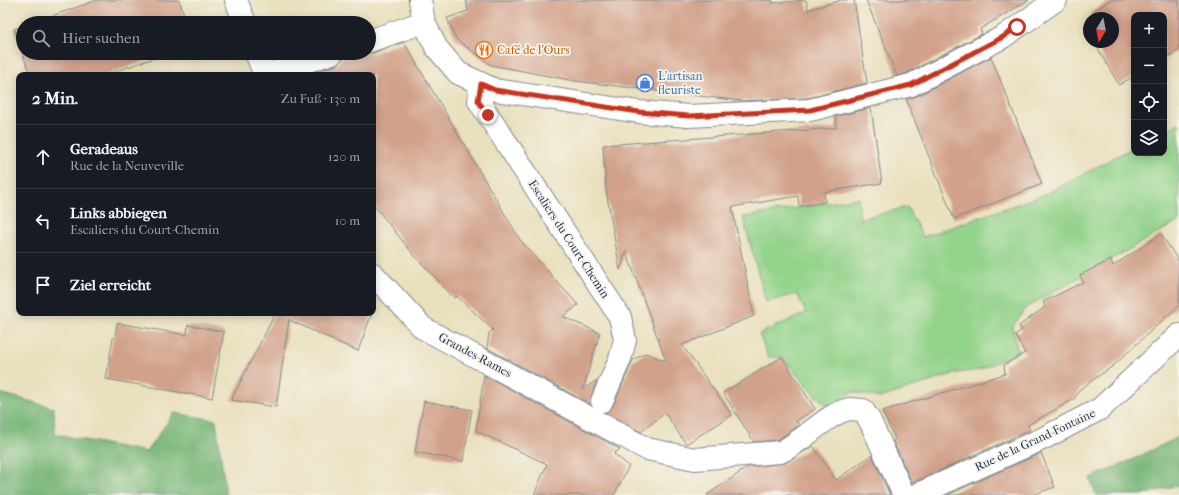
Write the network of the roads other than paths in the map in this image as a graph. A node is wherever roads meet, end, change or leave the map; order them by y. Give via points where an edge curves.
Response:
1 (236, 0) edge
2 (420, 0) edge
3 (1056, 0) edge
4 (242, 16) edge
5 (424, 22) junction
6 (376, 39) edge
7 (259, 60) edge
8 (311, 60) edge
9 (265, 72) edge
10 (275, 72) edge
11 (481, 84) junction
12 (376, 277) edge
13 (1179, 335) edge
14 (596, 410) junction
15 (904, 495) edge
16 (916, 495) edge

1 - 4 street
2 - 5 street
3 - 11 street via 1003,37 911,85 810,110 689,116 661,114 495,90
5 - 6 street
5 - 11 street via 436,47 458,73
7 - 9 street
8 - 10 street
11 - 14 street, Escaliers du Court-Chemin via 478,101 620,317 625,340 620,359
12 - 14 street, Grandes-Rames via 423,328
13 - 16 street, Rue de la Grand-Fontaine via 1100,409 1042,439
14 - 15 street via 647,449 695,459 780,452 790,448 833,417 849,409 863,410

